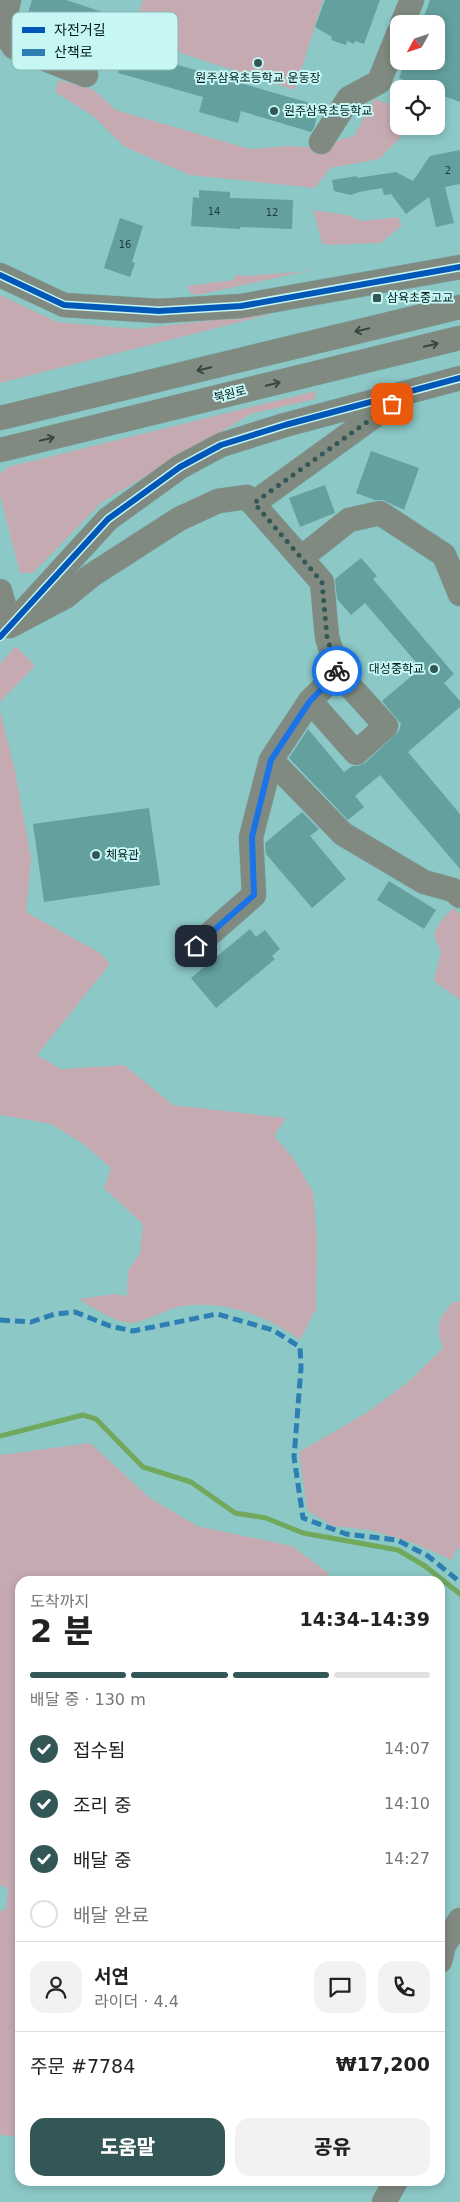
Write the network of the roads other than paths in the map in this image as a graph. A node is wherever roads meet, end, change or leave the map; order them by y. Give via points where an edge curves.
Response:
1 (412, 0) edge
2 (5, 4) edge
3 (406, 15) edge
4 (12, 44) edge
5 (390, 54) edge
6 (73, 70) edge
7 (86, 75) dead end
8 (321, 142) dead end
9 (460, 267) edge
10 (0, 275) edge
11 (460, 307) edge
12 (460, 338) edge
13 (460, 378) edge
14 (407, 393) junction
15 (0, 418) edge
16 (0, 450) edge
17 (254, 503) junction
18 (301, 558) junction
19 (0, 591) edge
20 (460, 594) edge
21 (5, 632) edge
22 (338, 673) junction
23 (310, 701) junction
24 (271, 760) junction
25 (460, 896) edge
26 (196, 946) dead end
27 (460, 1920) edge
28 (445, 1943) edge
29 (393, 2186) edge
30 (384, 2202) edge

1 - 3 street
2 - 4 street via 2,30
5 - 8 street via 379,82 349,98
6 - 7 street
9 - 10 street via 241,306 158,311 64,305
11 -> 15 street
16 -> 12 street, 북원로
13 - 14 street
14 - 17 street
14 - 21 street via 221,445 180,467 108,519
17 - 18 street
17 - 21 street via 247,497 218,501 178,519 92,575 65,597
18 - 20 street via 349,520 380,513 444,555
18 - 22 street via 322,582 327,637
19 - 21 street
22 - 23 street
22 - 23 street via 386,726 356,753
23 - 24 street
24 - 25 street via 343,834 424,882 453,890
24 - 26 street via 252,837 254,895
27 - 28 street
29 - 30 street

